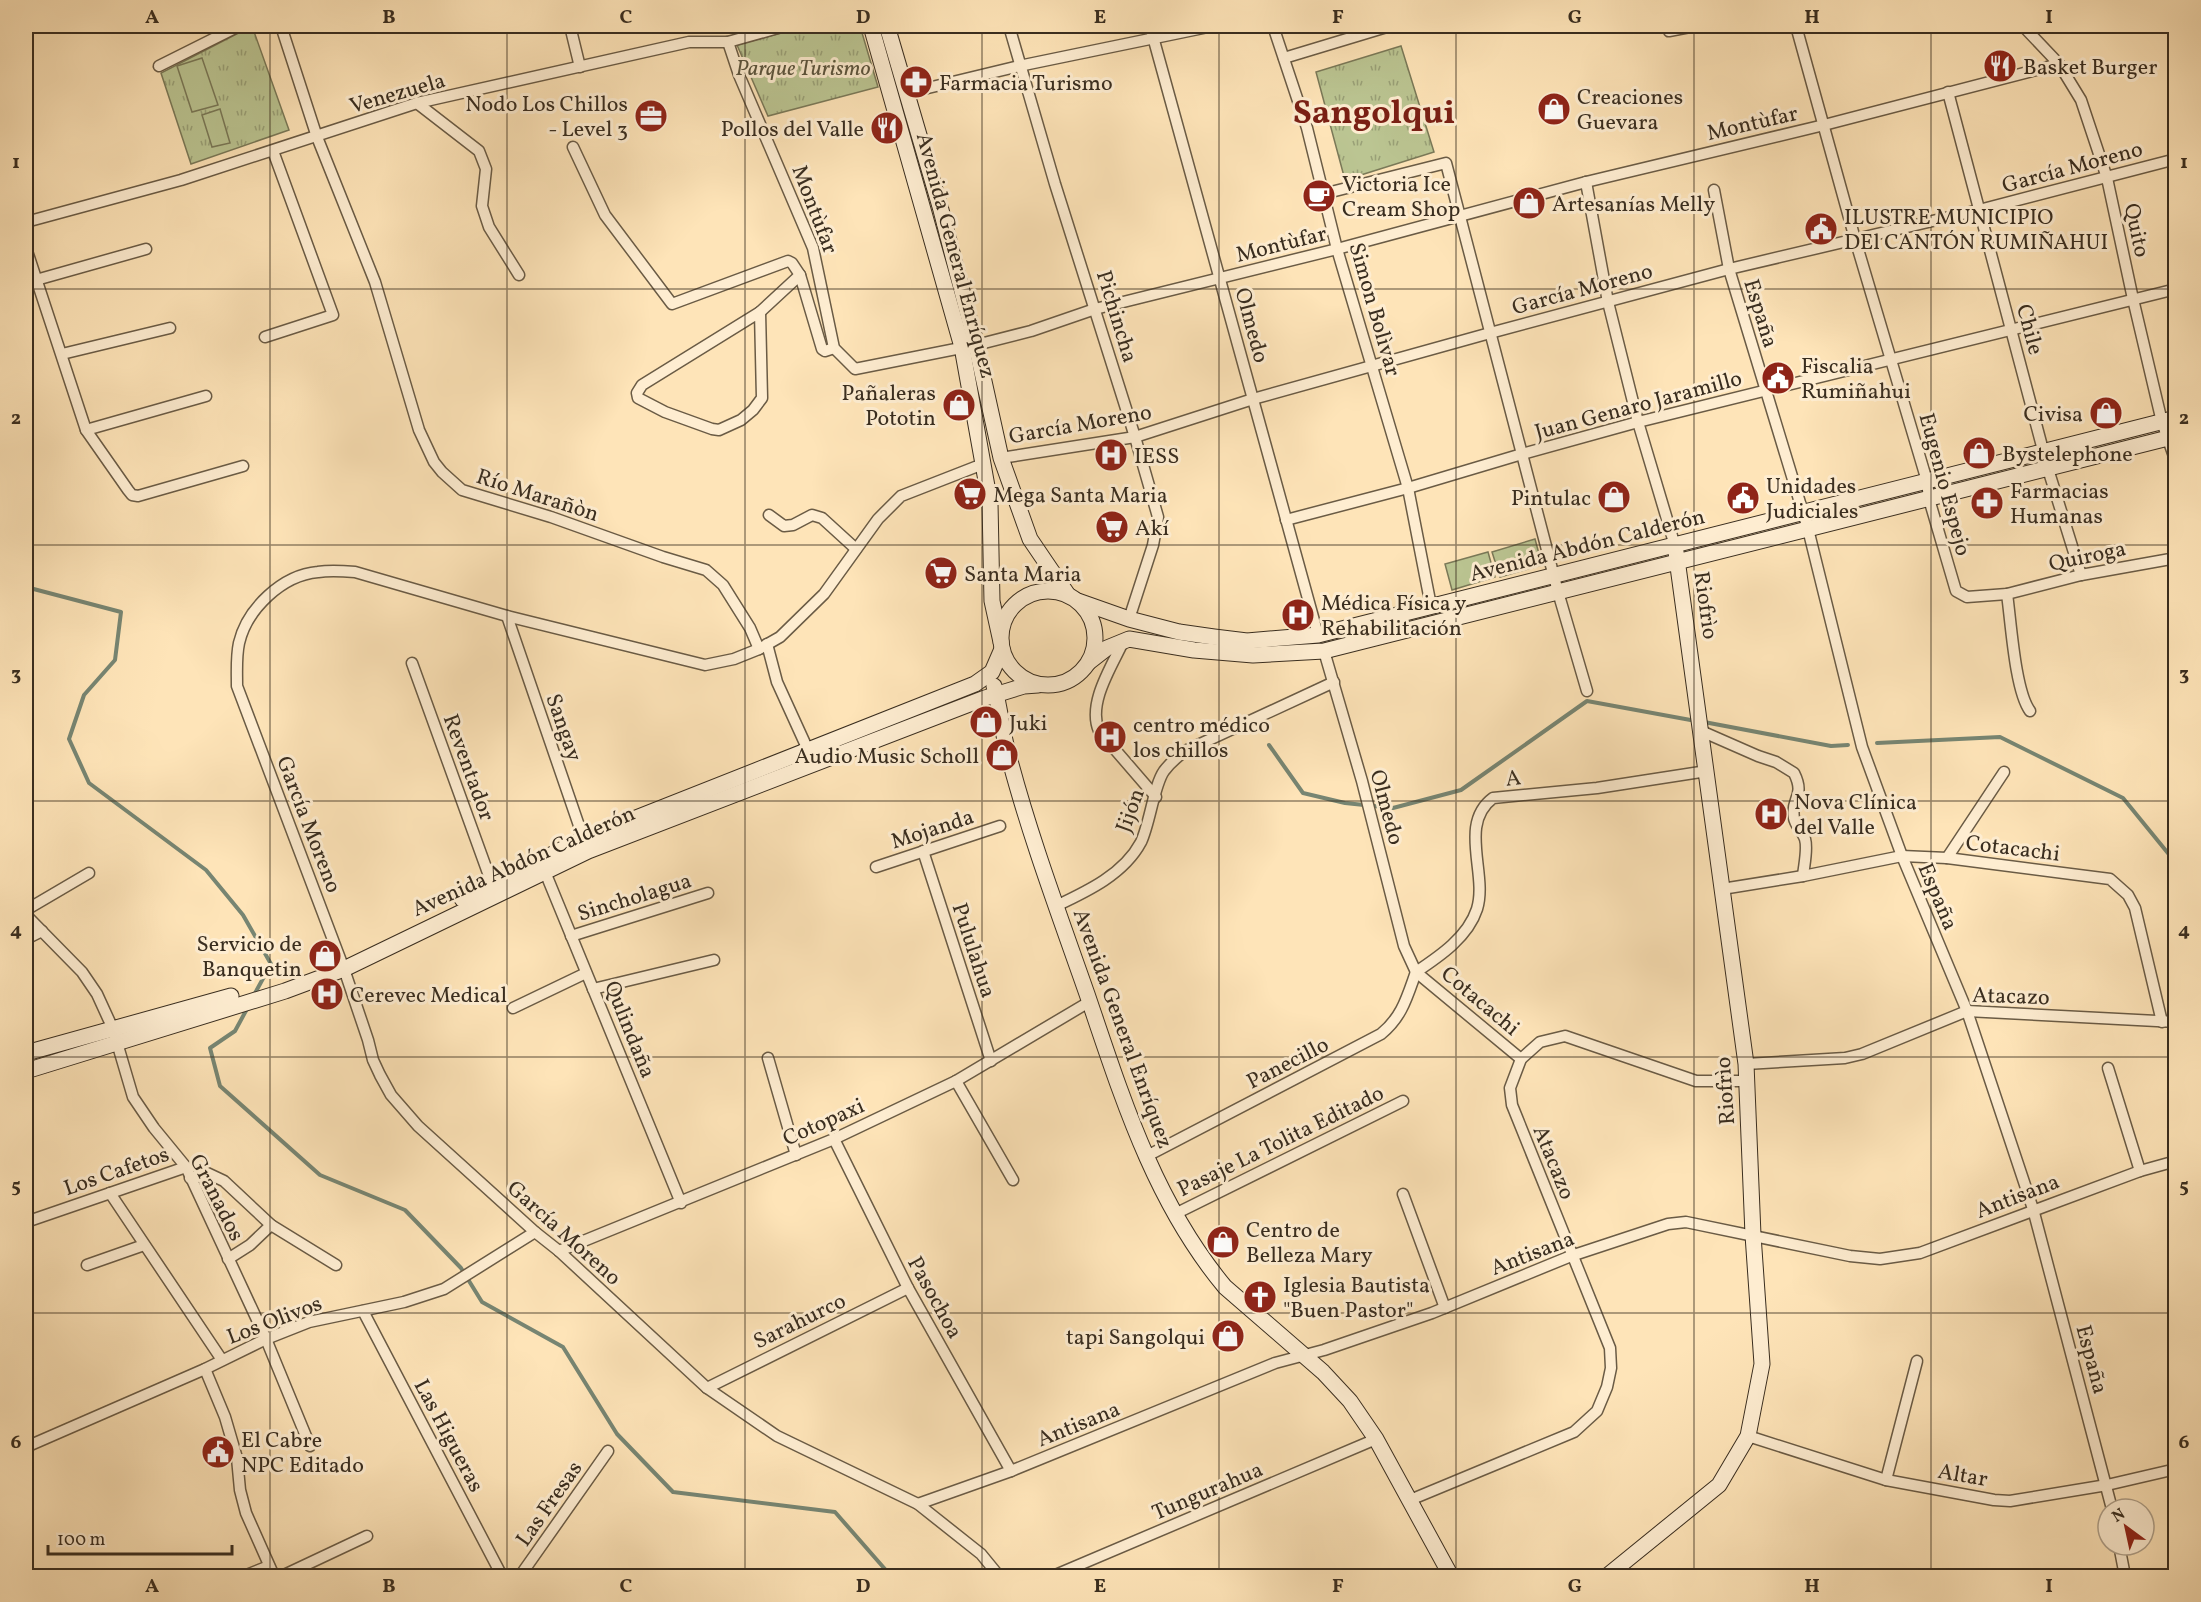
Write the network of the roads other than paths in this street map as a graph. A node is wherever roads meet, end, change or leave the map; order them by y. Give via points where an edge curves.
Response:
1 (239, 26) edge
2 (281, 26) edge
3 (570, 26) edge
4 (785, 26) edge
5 (871, 26) edge
6 (887, 26) edge
7 (1009, 26) edge
8 (1150, 26) edge
9 (1213, 26) edge
10 (1274, 26) edge
11 (1390, 26) edge
12 (1695, 26) edge
13 (1796, 26) edge
14 (2023, 26) edge
15 (1668, 28) edge
16 (1154, 39) junction
17 (728, 42) junction
18 (1284, 58) junction
19 (2060, 64) junction
20 (159, 66) dead end
21 (1019, 66) junction
22 (580, 67) junction
23 (1948, 92) junction
24 (907, 93) junction
25 (417, 103) junction
26 (1824, 125) junction
27 (317, 137) junction
28 (573, 147) dead end
29 (273, 151) junction
30 (2175, 159) edge
31 (2107, 178) junction
32 (1586, 182) junction
33 (1714, 190) dead end
34 (1323, 194) junction
35 (1979, 210) junction
36 (1460, 216) junction
37 (26, 222) edge
38 (1855, 239) junction
39 (26, 248) edge
40 (146, 249) dead end
41 (1337, 249) junction
42 (1729, 269) junction
43 (800, 275) junction
44 (519, 276) dead end
45 (1220, 278) junction
46 (36, 280) junction
47 (2175, 288) edge
48 (2133, 299) junction
49 (1608, 302) junction
50 (1095, 309) junction
51 (760, 312) junction
52 (170, 328) dead end
53 (2010, 330) junction
54 (1490, 333) junction
55 (265, 337) dead end
56 (969, 346) junction
57 (834, 348) junction
58 (62, 354) junction
59 (1891, 360) junction
60 (1372, 367) junction
61 (1766, 391) junction
62 (206, 396) dead end
63 (1253, 399) junction
64 (2169, 420) edge
65 (1638, 422) junction
66 (86, 430) junction
67 (1135, 437) junction
68 (2172, 437) edge
69 (2044, 451) junction
70 (1522, 454) junction
71 (1001, 458) junction
72 (2175, 462) edge
73 (983, 464) junction
74 (243, 466) dead end
75 (2048, 469) junction
76 (1927, 481) junction
77 (1408, 488) junction
78 (1929, 499) junction
79 (1802, 513) junction
80 (769, 515) dead end
81 (1286, 520) junction
82 (1808, 529) junction
83 (1675, 546) junction
84 (856, 549) junction
85 (2175, 558) edge
86 (1678, 562) junction
87 (1554, 574) junction
88 (2081, 574) junction
89 (1558, 592) junction
90 (2007, 594) junction
91 (1073, 598) junction
92 (1431, 606) junction
93 (507, 616) junction
94 (1129, 619) junction
95 (1318, 635) junction
96 (1124, 640) junction
97 (1001, 645) junction
98 (763, 646) junction
99 (1324, 651) junction
100 (1089, 662) junction
101 (412, 663) dead end
102 (992, 672) junction
103 (1334, 682) junction
104 (1031, 685) junction
105 (1587, 691) dead end
106 (996, 694) junction
107 (2030, 711) dead end
108 (1002, 723) junction
109 (1701, 730) junction
110 (808, 750) junction
111 (1707, 771) junction
112 (2004, 772) dead end
113 (1156, 797) junction
114 (1000, 826) dead end
115 (585, 845) junction
116 (923, 851) junction
117 (1902, 856) junction
118 (1947, 858) junction
119 (542, 865) junction
120 (876, 867) dead end
121 (89, 873) dead end
122 (1803, 876) junction
123 (492, 884) junction
124 (1722, 889) junction
125 (708, 893) dead end
126 (1056, 906) junction
127 (26, 910) edge
128 (26, 915) edge
129 (42, 932) junction
130 (572, 936) junction
131 (26, 939) edge
132 (714, 960) dead end
133 (342, 964) junction
134 (1416, 972) junction
135 (586, 973) junction
136 (593, 989) junction
137 (1089, 1002) junction
138 (513, 1008) dead end
139 (1967, 1011) junction
140 (2162, 1022) junction
141 (2175, 1022) edge
142 (115, 1036) junction
143 (26, 1053) edge
144 (768, 1058) dead end
145 (1521, 1059) junction
146 (991, 1061) junction
147 (1746, 1064) junction
148 (2108, 1068) dead end
149 (26, 1071) edge
150 (956, 1081) junction
151 (1748, 1081) junction
152 (1403, 1101) dead end
153 (834, 1139) junction
154 (796, 1155) junction
155 (1145, 1157) junction
156 (2175, 1161) edge
157 (2140, 1171) junction
158 (188, 1172) junction
159 (1013, 1180) dead end
160 (110, 1192) junction
161 (1403, 1194) dead end
162 (681, 1203) junction
163 (2033, 1209) junction
164 (1175, 1214) junction
165 (26, 1222) edge
166 (271, 1225) junction
167 (535, 1232) junction
168 (1753, 1235) junction
169 (144, 1245) junction
170 (559, 1251) junction
171 (1571, 1256) junction
172 (228, 1259) junction
173 (87, 1265) dead end
174 (336, 1265) dead end
175 (908, 1288) junction
176 (1444, 1308) junction
177 (363, 1311) junction
178 (266, 1339) junction
179 (1302, 1355) junction
180 (222, 1360) junction
181 (1917, 1361) dead end
182 (205, 1369) junction
183 (707, 1388) junction
184 (1748, 1436) junction
185 (1376, 1439) junction
186 (310, 1446) dead end
187 (26, 1447) edge
188 (608, 1451) dead end
189 (2175, 1468) edge
190 (1011, 1471) junction
191 (1886, 1480) junction
192 (2107, 1485) junction
193 (2110, 1497) edge
194 (1410, 1500) junction
195 (918, 1503) junction
196 (367, 1536) dead end
197 (2121, 1557) edge
198 (271, 1571) edge
199 (244, 1576) edge
200 (282, 1576) edge
201 (502, 1576) edge
202 (519, 1576) edge
203 (999, 1576) edge
204 (1053, 1576) edge
205 (1451, 1576) edge
206 (1607, 1576) edge
207 (2125, 1576) edge

1 - 20 street
2 - 27 street, Río Marañòn
3 - 22 street
4 - 17 street, Venezuela
5 - 56 main road, Avenida General Enríquez
6 - 24 main road, Avenida General Enríquez
7 - 21 street, Pichincha
8 - 16 street, Olmedo
9 - 16 street
10 - 18 street, Simon Bolìvar
11 - 18 street
12 - 15 street
13 - 26 street, Eugenio Espejo
14 - 19 street, Quito
16 - 21 street
16 - 45 street, Olmedo
17 - 22 street, Venezuela via 688,42
17 - 57 street, Montùfar via 813,248
18 - 34 street, Simon Bolìvar
19 - 23 street, Montùfar
19 - 31 street, Quito via 2081,100
21 - 24 street
21 - 50 street, Pichincha
22 - 25 street, Venezuela
23 - 26 street, Montùfar
23 - 35 street, Chile
24 - 56 main road, Avenida General Enríquez
25 - 27 street, Venezuela
25 - 44 street via 479,151 486,169 482,206 489,227
26 - 32 street, Montùfar
26 - 38 street, Eugenio Espejo
27 - 29 street, Venezuela
27 - 98 street, Río Marañòn via 375,282 419,430 442,472 462,490 480,497 706,570 723,585
28 - 43 street via 605,215 672,304 788,261
29 - 37 street, Venezuela
29 - 55 street via 333,315
30 - 31 street, García Moreno
31 - 35 street, García Moreno
31 - 48 street, Quito
32 - 36 street, Montùfar
32 - 49 street
33 - 42 street, España
34 - 36 street via 1446,163
34 - 41 street, Simon Bolìvar
35 - 38 street, García Moreno
35 - 53 street, Chile
36 - 41 street, Montùfar
36 - 54 street
38 - 42 street, García Moreno
38 - 59 street, Eugenio Espejo
39 - 46 street
40 - 46 street
41 - 45 street, Montùfar
41 - 60 street, Simon Bolìvar
42 - 49 street, García Moreno
42 - 61 street, España
43 - 51 street
43 - 57 street via 822,349
45 - 50 street, Montùfar
45 - 63 street, Olmedo
46 - 58 street
47 - 48 street, Juan Genaro Jaramillo
48 - 53 street, Juan Genaro Jaramillo
48 - 64 street, Quito
49 - 54 street, García Moreno
49 - 65 street
50 - 56 street, Montùfar
50 - 67 street, Pichincha
51 - 51 street via 642,385 638,398 712,429 726,428 741,420 762,398
52 - 58 street
53 - 59 street, Juan Genaro Jaramillo
53 - 69 street, Chile
54 - 60 street, García Moreno
54 - 70 street
56 - 57 street, Montùfar via 855,369
56 - 71 main road, Avenida General Enríquez
56 - 73 main road, Avenida General Enríquez
58 - 66 street
59 - 61 street, Juan Genaro Jaramillo
59 - 76 street, Eugenio Espejo
60 - 63 street, García Moreno
60 - 77 street, Simon Bolìvar
61 - 65 street, Juan Genaro Jaramillo
61 - 79 street, España
62 - 66 street
63 - 67 street, García Moreno
63 - 81 street, Olmedo
64 - 68 street, Quito
64 - 69 main road, Avenida Abdón Calderón
65 - 70 street, Juan Genaro Jaramillo
65 - 83 street
66 - 74 street via 132,495
67 - 71 street, García Moreno
67 - 94 street, Pichincha via 1158,517 1154,545
68 - 72 street, Quito
68 - 75 main road, Avenida Abdón Calderón
69 - 75 street, Chile
69 - 76 main road, Avenida Abdón Calderón
70 - 77 street, Juan Genaro Jaramillo
70 - 87 street
71 - 91 main road, Avenida General Enríquez via 1030,539
73 - 84 street, García Moreno via 901,496
73 - 97 main road, Avenida General Enríquez via 992,532 992,601
75 - 78 main road, Avenida Abdón Calderón
75 - 88 street, Chile
76 - 78 street, Eugenio Espejo
76 - 79 main road, Avenida Abdón Calderón
77 - 81 street, Juan Genaro Jaramillo
77 - 92 street, Simon Bolìvar
78 - 82 main road, Avenida Abdón Calderón
78 - 90 street, Eugenio Espejo via 1956,591 1967,597
79 - 82 street, España
79 - 83 main road, Avenida Abdón Calderón
80 - 84 street via 784,526 812,515 822,518
81 - 95 street, Olmedo
82 - 86 main road, Avenida Abdón Calderón
82 - 117 street, España via 1862,747
83 - 86 main road, Riofrìo
83 - 87 main road, Avenida Abdón Calderón
84 - 98 street, García Moreno via 824,594 780,637
85 - 88 street, Quiroga
86 - 89 main road, Avenida Abdón Calderón
86 - 109 main road, Riofrìo
87 - 89 street
87 - 92 main road, Avenida Abdón Calderón
88 - 90 street, Quiroga
89 - 99 main road, Avenida Abdón Calderón
89 - 105 street
90 - 107 street via 2020,689
91 - 94 main road, Avenida Abdón Calderón
91 - 97 main road via 1047,591 1026,596 1004,620
91 - 100 main road via 1087,610 1093,622 1094,650
92 - 95 main road, Avenida Abdón Calderón
93 - 98 street, García Moreno via 705,665
93 - 115 street, Sangay
93 - 133 street, García Moreno via 355,572 333,571 302,575 287,582 264,600 248,621 239,644 237,686
94 - 95 main road, Avenida Abdón Calderón via 1179,632 1247,640
96 - 99 main road, Avenida Abdón Calderón via 1253,655
96 - 100 main road
96 - 113 street via 1100,694 1096,723
97 - 102 main road
97 - 104 main road via 1006,662
98 - 110 street, Río Marañòn
99 - 103 street, Olmedo
100 - 104 main road via 1062,683
101 - 123 street, Reventador
102 - 106 main road, Avenida General Enríquez
102 - 110 main road, Avenida Abdón Calderón via 975,684
103 - 113 street, Jijón via 1185,752 1163,773
103 - 134 street, Olmedo via 1404,946
104 - 106 main road, Avenida Abdón Calderón
104 - 108 main road via 1009,704
106 - 108 main road, Avenida General Enríquez
106 - 115 main road, Avenida Abdón Calderón
108 - 126 main road, Avenida General Enríquez
109 - 111 main road, Riofrìo
109 - 122 street via 1794,772 1800,791 1793,809 1794,820 1806,842
110 - 115 main road, Avenida Abdón Calderón
111 - 124 main road, Riofrìo
111 - 134 street, A via 1597,788 1493,798 1476,820 1480,897 1477,910 1460,938
112 - 118 street
113 - 126 street, Jijón via 1140,842 1122,866 1093,888
114 - 116 street, Mojanda
115 - 119 main road, Avenida Abdón Calderón
116 - 120 street, Mojanda
116 - 146 street, Pululahua
117 - 118 street, Cotacachi
117 - 122 street, Cotacachi
117 - 139 street, España
118 - 140 street, Cotacachi via 2099,877 2120,886 2135,908
119 - 123 main road, Avenida Abdón Calderón
119 - 130 street, Qulindaña
119 - 133 main road, Avenida Abdón Calderón
121 - 127 street
122 - 124 street, Cotacachi
123 - 133 main road, Avenida Abdón Calderón
124 - 147 main road, Riofrìo
125 - 130 street, Sincholagua
126 - 137 main road, Avenida General Enríquez
128 - 129 street, Granados
129 - 131 street
129 - 142 street, Granados via 98,994
130 - 135 street, Qulindaña
132 - 136 street
133 - 142 main road, Avenida Abdón Calderón via 284,986
133 - 167 street, García Moreno via 373,1060 391,1095 418,1126
134 - 145 street, Cotacachi
134 - 155 street, Panecillo via 1395,1023 1382,1034
135 - 136 street, Qulindaña
135 - 138 street
136 - 162 street, Qulindaña
137 - 146 street, Cotopaxi
137 - 155 main road, Avenida General Enríquez
139 - 140 street, Atacazo
139 - 147 street, Atacazo via 1862,1054
139 - 163 street, España
140 - 141 street, Atacazo
142 - 143 main road, Avenida Abdón Calderón
142 - 149 main road, Avenida Abdón Calderón
142 - 158 street, Granados via 134,1097
144 - 154 street
145 - 151 street via 1540,1042 1565,1036 1696,1081
145 - 171 street, Atacazo via 1510,1088 1512,1105
146 - 150 street, Cotopaxi
147 - 151 main road, Riofrìo
148 - 157 street
150 - 153 street, Cotopaxi
150 - 159 street
151 - 168 main road, Riofrìo
152 - 164 street, Pasaje La Tolita Editado
153 - 154 street, Cotopaxi
153 - 175 street, Pasochoa
154 - 162 street, Cotopaxi
155 - 164 main road, Avenida General Enríquez
156 - 157 street, Antisana
157 - 163 street, Antisana
158 - 160 street, Los Cafetos
158 - 166 street, Los Cafetos via 207,1173 224,1180
158 - 172 street, Granados
160 - 165 street, Los Cafetos
160 - 169 street
161 - 176 street
162 - 170 street, Cotopaxi
163 - 168 street, Antisana via 1920,1253 1880,1259
163 - 192 street, España
164 - 179 main road, Avenida General Enríquez via 1225,1287
166 - 172 street
166 - 174 street, Los Cafetos
167 - 170 street, García Moreno
167 - 177 street, Los Olivos via 444,1289
168 - 171 street, Antisana via 1678,1222
168 - 184 main road, Riofrìo via 1762,1364
169 - 173 street
169 - 180 street
170 - 183 street, García Moreno
171 - 176 street, Antisana
171 - 194 street, Atacazo via 1610,1348 1611,1368 1597,1411 1574,1432
172 - 178 street, Granados
175 - 183 street, Sarahurco
175 - 190 street, Pasochoa
176 - 179 street, Antisana
177 - 178 street, Los Olivos via 309,1322
177 - 201 street, Las Higueras
178 - 180 street, Los Olivos
178 - 186 street, Granados
179 - 185 main road, Avenida General Enríquez via 1350,1401
179 - 190 street, Antisana
180 - 182 street, Los Olivos
181 - 191 street
182 - 187 street, Los Olivos
182 - 198 street via 237,1458 246,1513
183 - 195 street, García Moreno via 777,1436
184 - 191 street, Altar
184 - 206 main road, Riofrìo via 1719,1485
185 - 194 main road, Avenida General Enríquez
185 - 204 street, Tungurahua
188 - 202 street, Las Fresas
189 - 192 street, Altar
190 - 195 street, Antisana
191 - 192 street, Altar via 2010,1501
192 - 193 street, España
194 - 205 main road, Avenida General Enríquez
195 - 203 street, García Moreno via 981,1554
196 - 200 street
197 - 207 street
198 - 199 street

